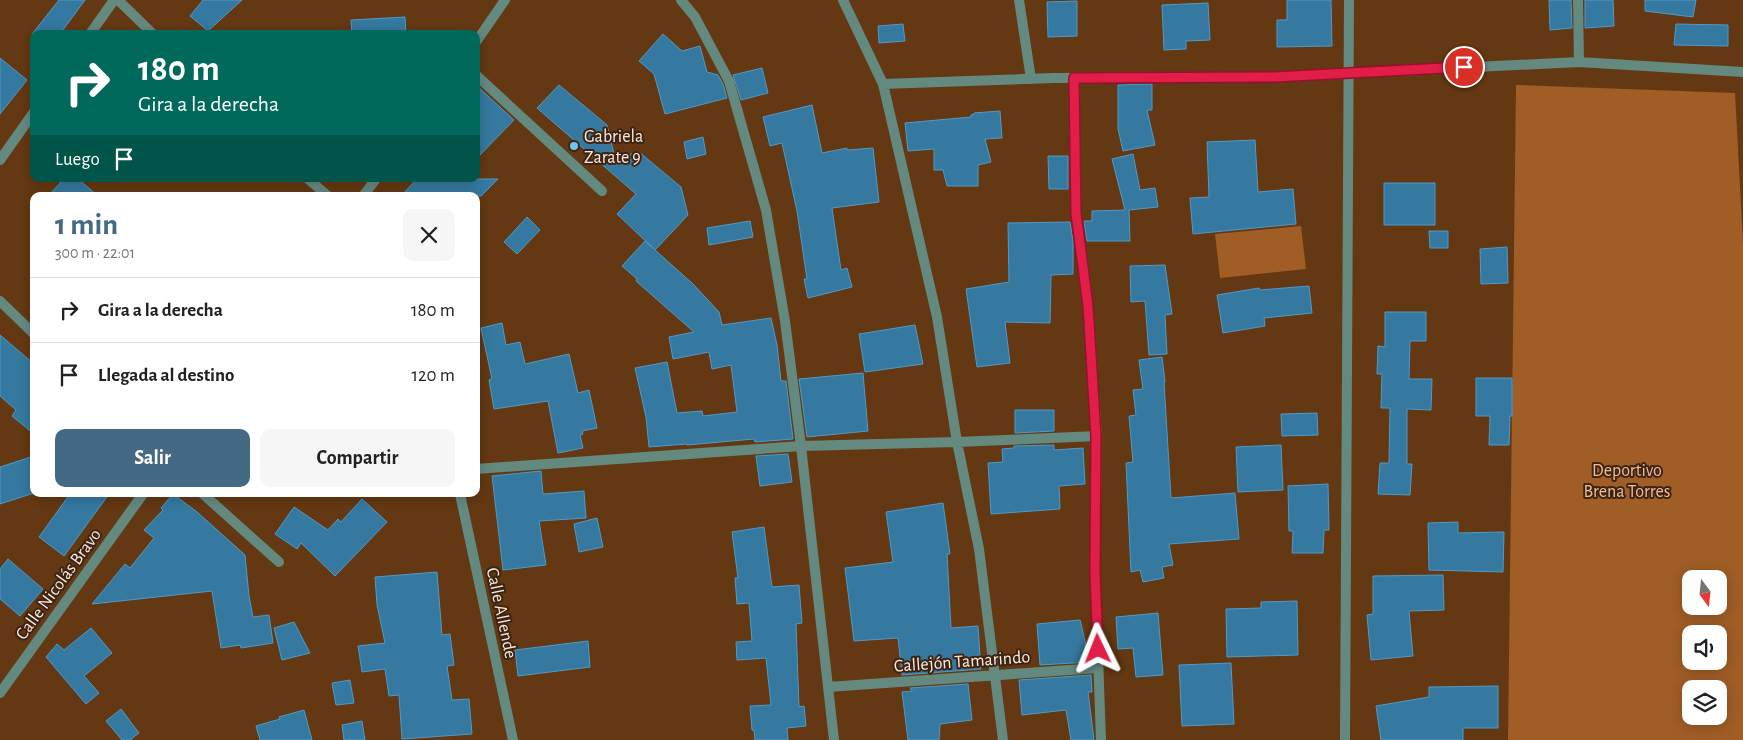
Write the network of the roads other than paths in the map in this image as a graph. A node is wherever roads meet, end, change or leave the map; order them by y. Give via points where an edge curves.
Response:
1 (114, 0) edge
2 (118, 0) edge
3 (505, 0) edge
4 (681, 0) edge
5 (843, 0) edge
6 (1019, 0) edge
7 (1349, 0) edge
8 (1578, 0) edge
9 (93, 30) edge
10 (149, 30) edge
11 (480, 36) edge
12 (1579, 62) junction
13 (1349, 72) junction
14 (1743, 72) edge
15 (1032, 78) junction
16 (1074, 78) junction
17 (480, 79) edge
18 (883, 84) junction
19 (30, 118) edge
20 (0, 160) edge
21 (312, 182) edge
22 (374, 182) edge
23 (602, 191) dead end
24 (323, 192) edge
25 (366, 192) edge
26 (0, 301) edge
27 (30, 330) edge
28 (1096, 436) junction
29 (957, 442) junction
30 (801, 446) junction
31 (480, 469) edge
32 (141, 497) edge
33 (206, 497) edge
34 (461, 497) edge
35 (279, 562) dead end
36 (1098, 668) junction
37 (995, 676) junction
38 (828, 687) junction
39 (0, 693) edge
40 (513, 740) edge
41 (834, 740) edge
42 (1004, 740) edge
43 (1101, 740) edge
44 (1345, 740) edge

1 - 9 street
2 - 10 street
3 - 11 street
4 - 30 street via 695,17 729,81 766,210 785,321
5 - 18 street
6 - 15 street
7 - 13 street
8 - 12 street
12 - 13 street
12 - 14 street
13 - 16 street via 1274,77
13 - 44 street
15 - 16 street
15 - 18 street
16 - 28 street via 1076,213 1088,306
17 - 23 street
18 - 29 street via 936,317
19 - 20 street
21 - 24 street
22 - 25 street
26 - 27 street
28 - 29 street
28 - 36 street
29 - 30 street
29 - 37 street via 979,549
30 - 31 street
30 - 38 street
32 - 39 street, Calle Nicolás Bravo
33 - 35 street
34 - 40 street, Calle Allende
36 - 37 street, Callejón Tamarindo
36 - 43 street
37 - 38 street, Callejón Tamarindo
37 - 42 street
38 - 41 street

